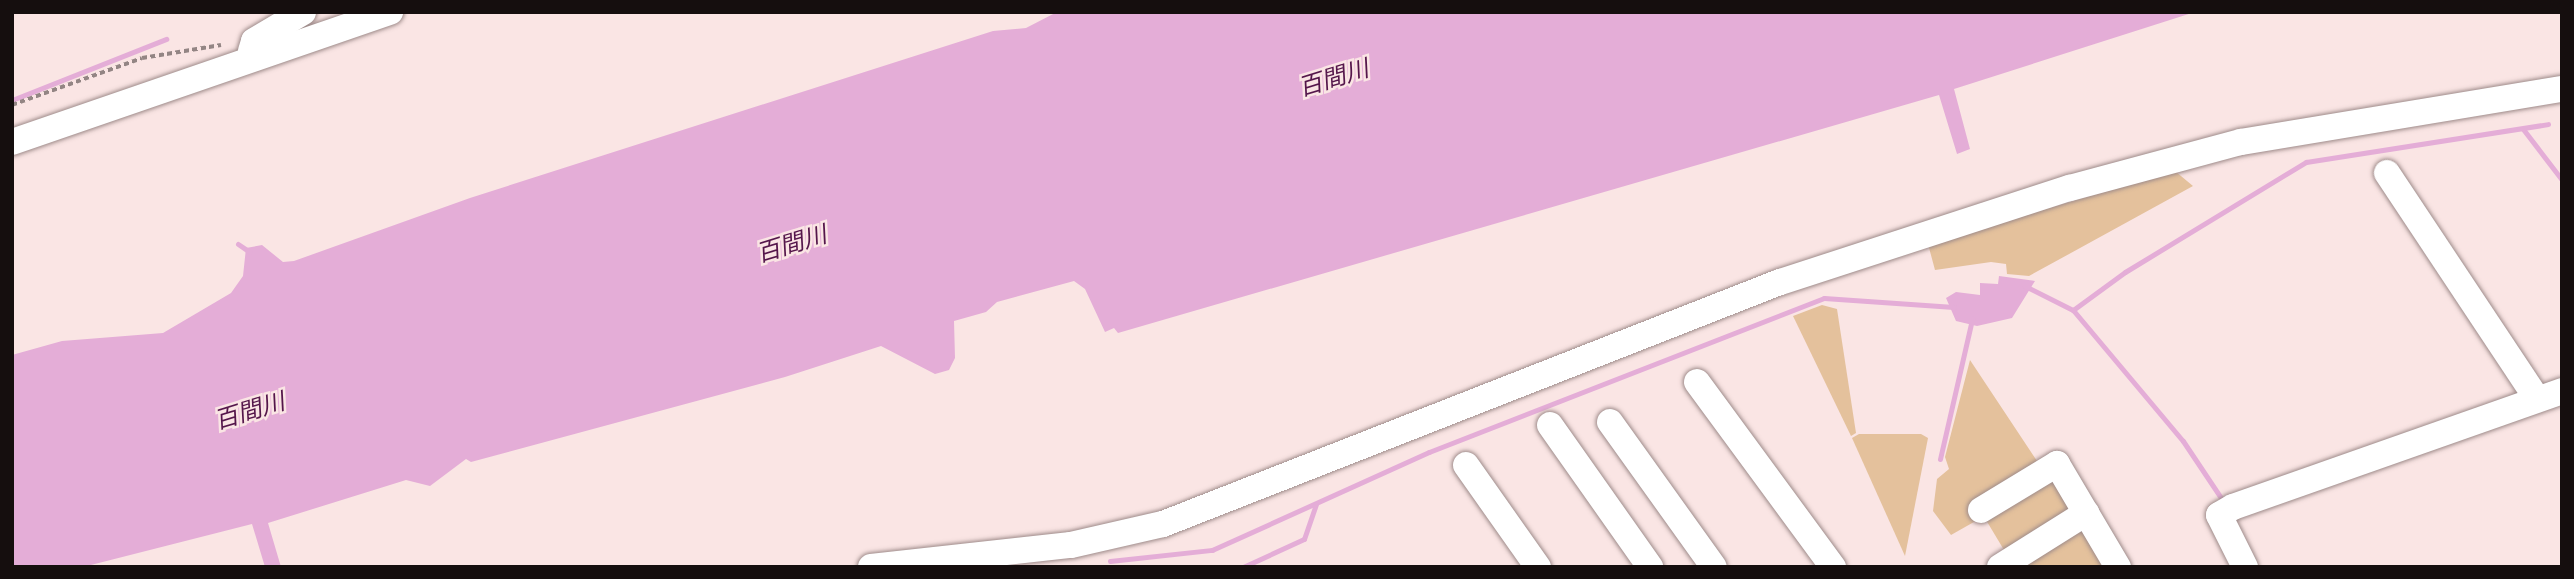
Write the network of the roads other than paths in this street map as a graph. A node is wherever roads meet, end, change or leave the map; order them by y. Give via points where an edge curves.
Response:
1 (303, 12) edge
2 (390, 12) edge
3 (251, 50) junction
4 (2561, 94) edge
5 (12, 142) edge
6 (2387, 173) dead end
7 (1697, 382) dead end
8 (2562, 391) edge
9 (2534, 395) junction
10 (1610, 422) dead end
11 (1550, 425) dead end
12 (1466, 465) dead end
13 (1981, 510) dead end
14 (2086, 513) junction
15 (1072, 556) edge
16 (871, 567) edge
17 (1538, 567) edge
18 (1650, 567) edge
19 (1714, 567) edge
20 (1833, 567) edge
21 (2000, 567) edge
22 (2118, 567) edge
23 (2245, 567) edge

1 - 3 street
2 - 3 street
3 - 5 street
4 - 15 street via 2241,142 1910,237 1494,392 1236,498
6 - 9 street
7 - 20 street
8 - 9 street
9 - 23 street via 2219,515
10 - 19 street
11 - 18 street
12 - 17 street
13 - 14 street via 2057,464
14 - 21 street
14 - 22 street
15 - 16 street

